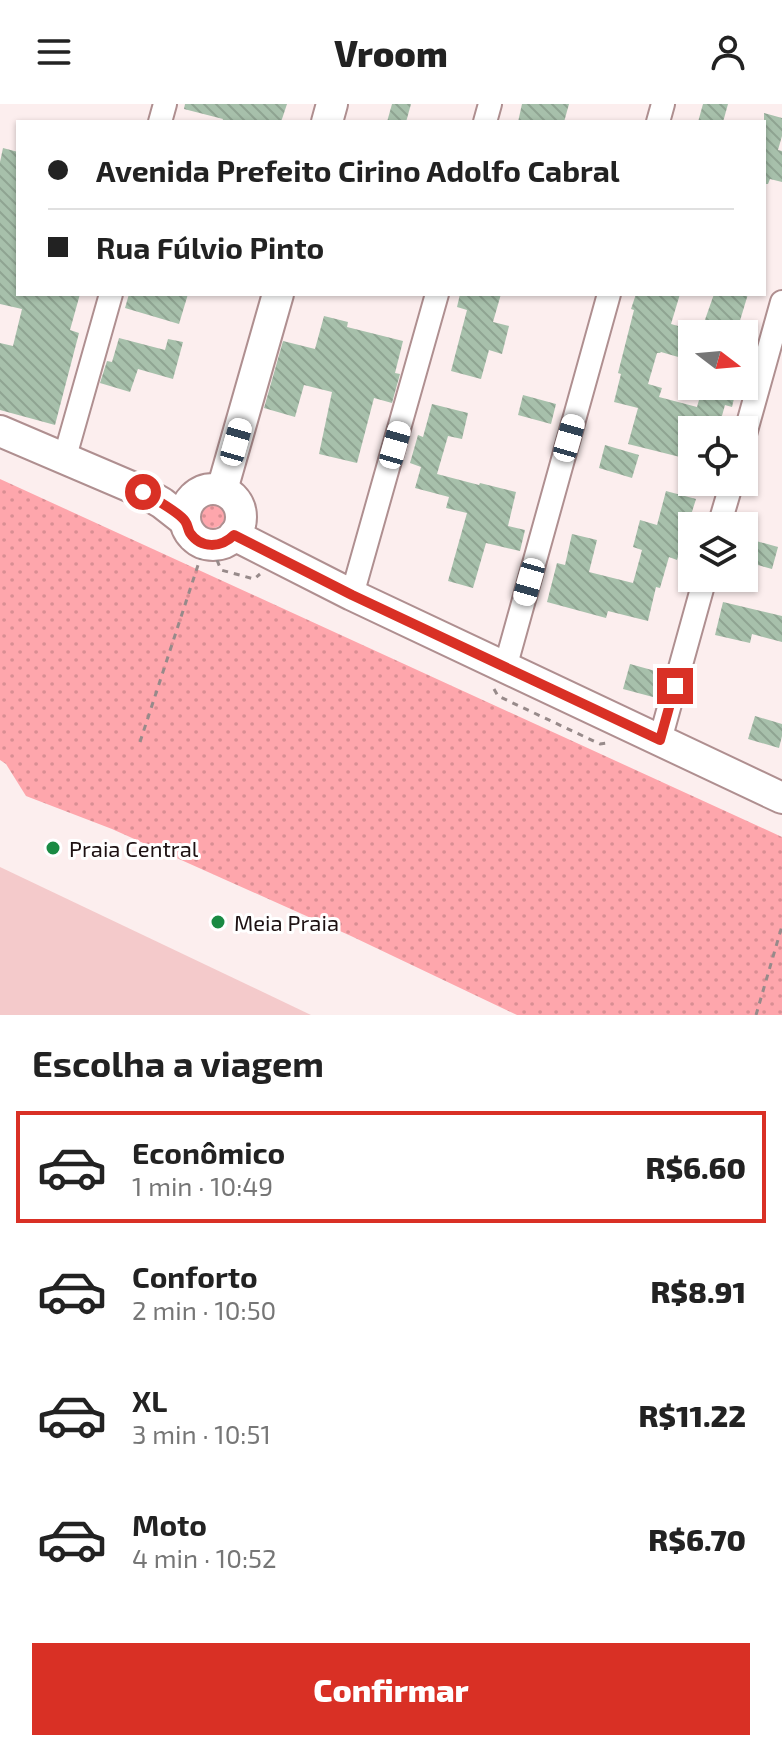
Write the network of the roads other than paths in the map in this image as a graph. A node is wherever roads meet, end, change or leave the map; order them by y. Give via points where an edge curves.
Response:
1 (110, 296) edge
2 (277, 296) edge
3 (436, 296) edge
4 (608, 296) edge
5 (782, 302) edge
6 (750, 416) edge
7 (0, 431) edge
8 (64, 460) junction
9 (222, 490) junction
10 (185, 521) junction
11 (234, 535) junction
12 (701, 592) edge
13 (352, 595) junction
14 (505, 668) junction
15 (660, 740) junction
16 (782, 798) edge

1 - 8 street
2 - 9 main road
3 - 13 street
4 - 14 street
5 - 6 street
7 - 8 main road
8 - 10 main road via 143,492
9 - 10 main road via 206,490 192,498
9 - 11 main road via 240,510
10 - 11 main road via 188,531 205,544 224,543
11 - 13 main road
12 - 15 street
13 - 14 main road
14 - 15 main road
15 - 16 main road

